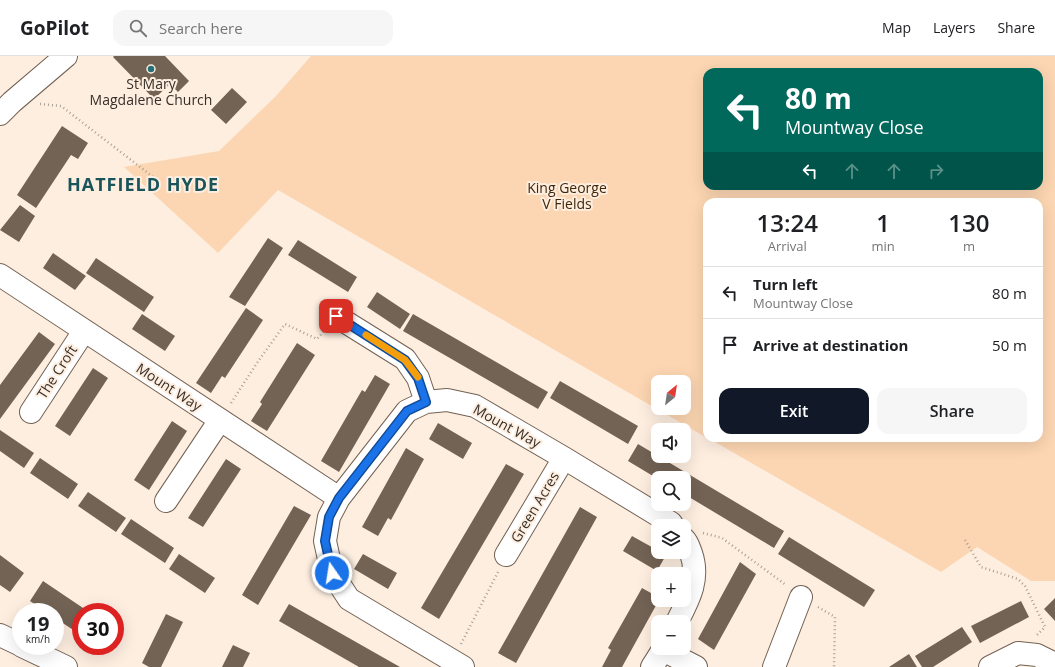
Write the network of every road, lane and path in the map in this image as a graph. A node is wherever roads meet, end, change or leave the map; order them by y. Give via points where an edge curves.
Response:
1 (66, 56) edge
2 (6, 108) edge
3 (157, 180) dead end
4 (0, 275) edge
5 (336, 316) joint
6 (84, 331) junction
7 (426, 402) junction
8 (31, 412) dead end
9 (220, 420) junction
10 (564, 458) junction
11 (339, 498) junction
12 (166, 501) dead end
13 (664, 519) edge
14 (692, 535) edge
15 (965, 540) dead end
16 (506, 555) joint
17 (802, 597) junction
18 (681, 615) edge
19 (0, 635) edge
20 (12, 641) edge
21 (1018, 653) junction
22 (41, 655) edge
23 (660, 655) edge
24 (1055, 664) edge
25 (455, 665) edge
26 (66, 667) edge
27 (696, 667) edge
28 (774, 667) edge
29 (834, 667) edge
30 (990, 667) edge

1 - 2 street
2 - 3 path via 61,106
4 - 6 street, Mount Way
5 - 7 street via 405,360 418,378
5 - 9 path via 317,340 285,324
6 - 8 street, The Croft
6 - 9 street, Mount Way
7 - 10 street, Mount Way via 447,400 475,406
7 - 11 street, Mount Way via 407,411
9 - 11 street, Mount Way
9 - 12 street
10 - 13 street, Mount Way
10 - 16 street, Green Acres
11 - 25 street, Mount Way via 329,517 325,541 332,573 349,599
14 - 17 path via 722,538
14 - 18 street via 688,543 695,579
15 - 21 path via 981,567 1018,579 1025,586 1045,627
16 - 25 path
17 - 28 street
17 - 29 path via 835,617
19 - 20 street
21 - 24 street via 1037,655
21 - 30 street
22 - 26 street
23 - 27 street

